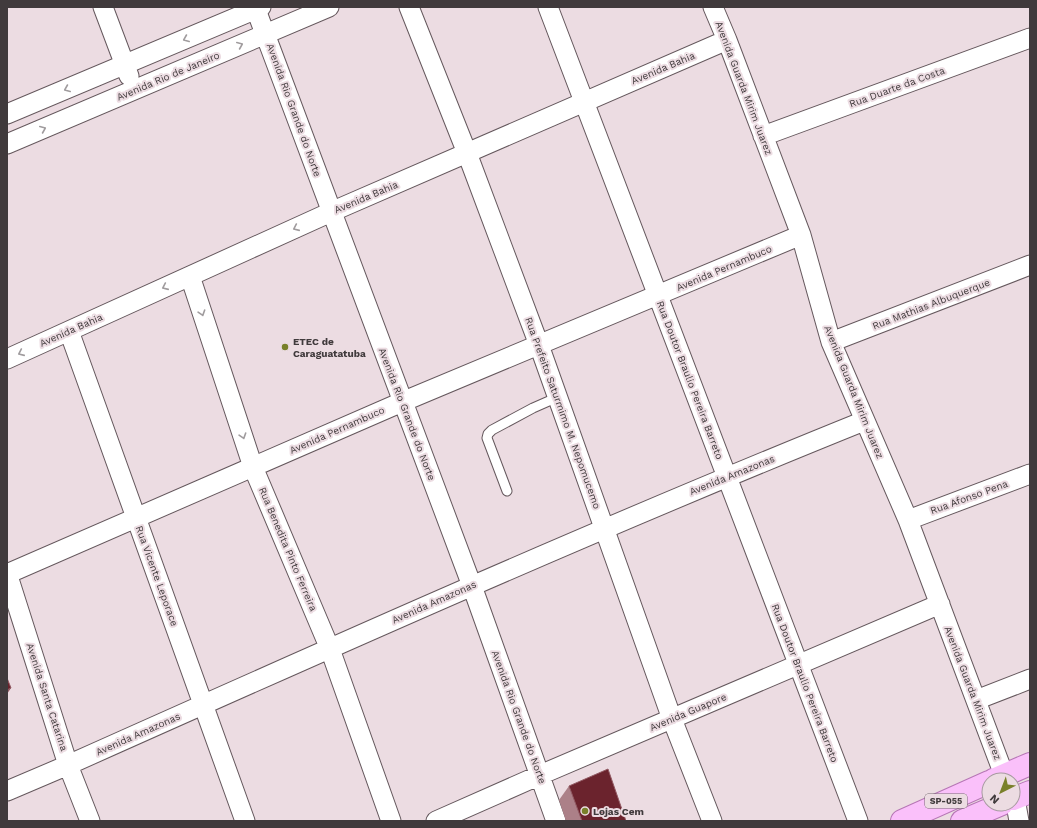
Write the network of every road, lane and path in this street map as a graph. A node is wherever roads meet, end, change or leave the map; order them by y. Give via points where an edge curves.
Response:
1 (103, 7) edge
2 (329, 7) edge
3 (409, 7) edge
4 (548, 7) edge
5 (713, 7) edge
6 (257, 8) edge
7 (265, 34) junction
8 (1030, 38) edge
9 (727, 40) junction
10 (125, 65) junction
11 (134, 90) junction
12 (584, 102) junction
13 (7, 114) edge
14 (763, 136) junction
15 (9, 137) edge
16 (467, 153) junction
17 (331, 212) junction
18 (801, 235) junction
19 (1030, 265) edge
20 (190, 276) junction
21 (658, 295) junction
22 (69, 331) junction
23 (832, 342) junction
24 (539, 345) junction
25 (7, 359) edge
26 (558, 397) junction
27 (402, 402) junction
28 (864, 421) junction
29 (253, 467) junction
30 (1030, 474) edge
31 (727, 477) junction
32 (507, 490) dead end
33 (136, 518) junction
34 (908, 520) junction
35 (605, 529) junction
36 (7, 573) edge
37 (472, 586) junction
38 (940, 604) junction
39 (330, 649) junction
40 (799, 665) junction
41 (1030, 679) edge
42 (976, 700) junction
43 (203, 705) junction
44 (672, 719) junction
45 (1030, 764) edge
46 (68, 765) junction
47 (993, 772) edge
48 (1011, 772) edge
49 (540, 775) junction
50 (981, 785) edge
51 (7, 792) edge
52 (983, 812) edge
53 (90, 821) edge
54 (245, 821) edge
55 (390, 821) edge
56 (436, 821) edge
57 (556, 821) edge
58 (712, 821) edge
59 (858, 821) edge
60 (902, 821) edge
61 (962, 821) edge

1 - 10 street
2 - 7 street, Avenida Rio de Janeiro
3 - 16 street, Rua Prefeito Saturmimo M. Nepomucemo
4 - 12 street, Rua Doutor Braulio Pereira Barreto
5 - 9 street, Avenida Guarda Mirim Juarez
6 - 7 street, Avenida Rio Grande do Norte
6 -> 10 street
11 -> 7 street, Avenida Rio de Janeiro
7 - 17 street, Avenida Rio Grande do Norte
8 - 14 street, Rua Duarte da Costa
9 - 12 street, Avenida Bahia
9 - 14 street, Avenida Guarda Mirim Juarez
10 - 11 street
10 -> 13 street
15 -> 11 street, Avenida Rio de Janeiro
12 - 16 street, Avenida Bahia
12 - 21 street, Rua Doutor Braulio Pereira Barreto
14 - 18 street, Avenida Guarda Mirim Juarez
16 - 17 street, Avenida Bahia
16 - 24 street, Rua Prefeito Saturmimo M. Nepomucemo
17 -> 20 street, Avenida Bahia
17 - 27 street, Avenida Rio Grande do Norte
18 - 21 street, Avenida Pernambuco
18 - 23 street, Avenida Guarda Mirim Juarez
19 - 23 street, Rua Mathias Albuquerque
20 -> 22 street, Avenida Bahia
20 -> 29 street, Rua Benedita Pinto Ferreira
21 - 24 street, Avenida Pernambuco
21 - 31 street, Rua Doutor Braulio Pereira Barreto
22 -> 25 street, Avenida Bahia
22 - 33 street, Rua Vicente Leporace
23 - 28 street, Avenida Guarda Mirim Juarez
24 - 26 street, Rua Prefeito Saturmimo M. Nepomucemo
24 - 27 street, Avenida Pernambuco
26 - 32 lane via 488,434 487,438
26 - 35 street, Rua Prefeito Saturmimo M. Nepomucemo
27 - 29 street, Avenida Pernambuco
27 - 37 street, Avenida Rio Grande do Norte
28 - 31 street, Avenida Amazonas
28 - 34 street, Avenida Guarda Mirim Juarez
29 - 33 street, Avenida Pernambuco
29 - 39 street, Rua Benedita Pinto Ferreira
30 - 34 street, Rua Afonso Pena
31 - 35 street, Avenida Amazonas
31 - 40 street, Rua Doutor Braulio Pereira Barreto
33 - 36 street, Avenida Pernambuco
33 - 43 street, Rua Vicente Leporace
34 - 38 street, Avenida Guarda Mirim Juarez
35 - 37 street, Avenida Amazonas
35 - 44 street, Rua Prefeito Saturmimo M. Nepomucemo
36 - 46 street, Avenida Santa Catarina
37 - 39 street, Avenida Amazonas
37 - 49 street, Avenida Rio Grande do Norte
38 - 40 street, Avenida Guapore
38 - 42 street, Avenida Guarda Mirim Juarez
39 - 43 street, Avenida Amazonas
39 - 55 street, Rua Benedita Pinto Ferreira
40 - 44 street, Avenida Guapore
40 - 59 street, Rua Doutor Braulio Pereira Barreto
41 - 42 street
42 - 47 street, Avenida Guarda Mirim Juarez
43 - 46 street, Avenida Amazonas
43 - 54 street, Rua Vicente Leporace
44 - 49 street, Avenida Guapore
44 - 58 street, Rua Prefeito Saturmimo M. Nepomucemo
45 - 48 main road, SP-055
46 - 51 street, Avenida Amazonas
46 - 53 street, Avenida Santa Catarina
49 - 56 street, Avenida Guapore
49 - 57 street, Avenida Rio Grande do Norte
50 - 60 main road, SP-055
52 - 61 main road, SP-055

